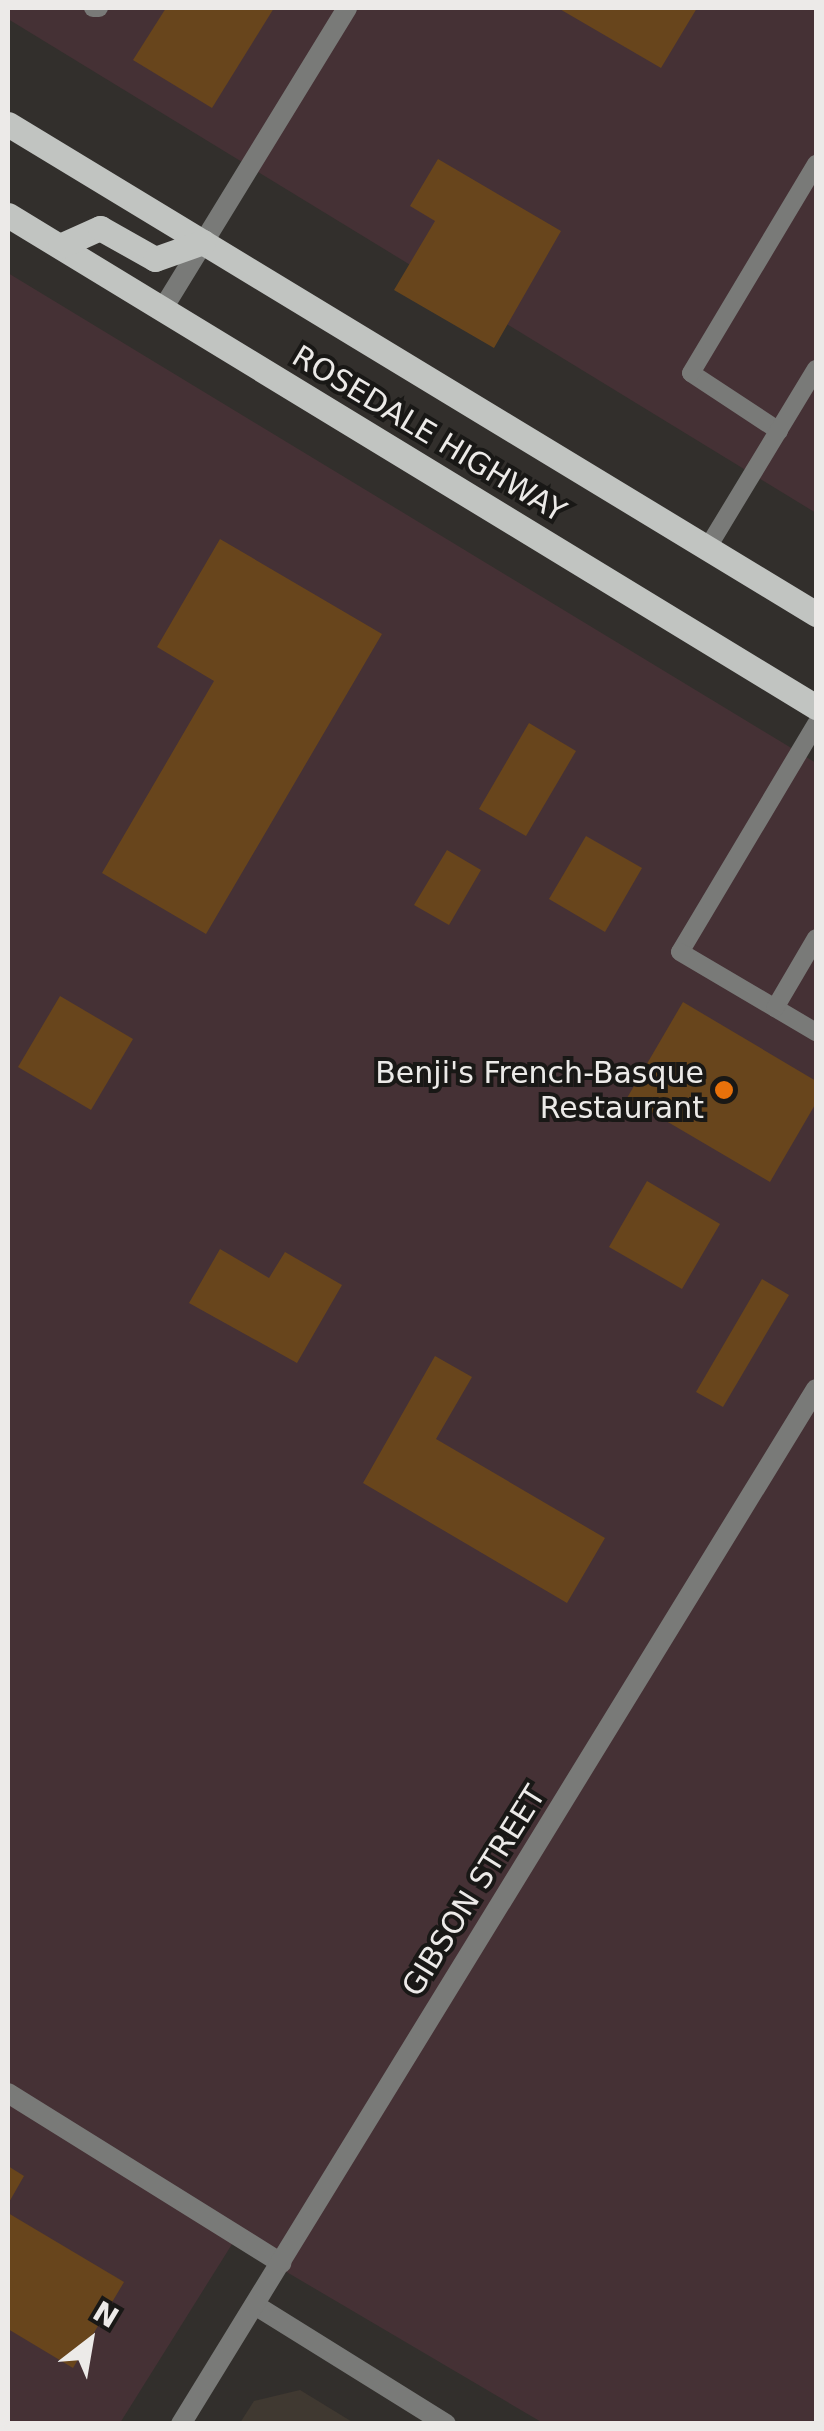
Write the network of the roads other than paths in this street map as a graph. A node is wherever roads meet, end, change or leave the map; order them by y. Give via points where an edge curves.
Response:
1 (346, 8) edge
2 (8, 124) edge
3 (816, 164) edge
4 (8, 215) edge
5 (203, 242) junction
6 (60, 246) junction
7 (162, 310) junction
8 (816, 369) edge
9 (779, 431) junction
10 (708, 548) junction
11 (816, 614) edge
12 (816, 707) edge
13 (816, 724) edge
14 (816, 938) edge
15 (775, 1008) junction
16 (816, 1032) edge
17 (816, 1389) edge
18 (8, 2093) edge
19 (281, 2263) junction
20 (255, 2305) junction
21 (181, 2424) edge
22 (446, 2424) edge

1 - 5 street
2 - 5 main road, ROSEDALE HIGHWAY
3 - 9 lane via 691,373
4 - 6 main road, ROSEDALE HIGHWAY
5 - 6 main road via 155,259 100,228
5 - 7 street
5 - 10 main road, ROSEDALE HIGHWAY
6 - 7 main road, ROSEDALE HIGHWAY
7 - 12 main road, ROSEDALE HIGHWAY
8 - 9 lane
9 - 10 lane
10 - 11 main road, ROSEDALE HIGHWAY
13 - 15 lane via 680,952
14 - 15 lane
15 - 16 lane
17 - 19 street, GIBSON STREET
18 - 19 street
19 - 20 street, GIBSON STREET
20 - 21 street, GIBSON STREET
20 - 22 street

